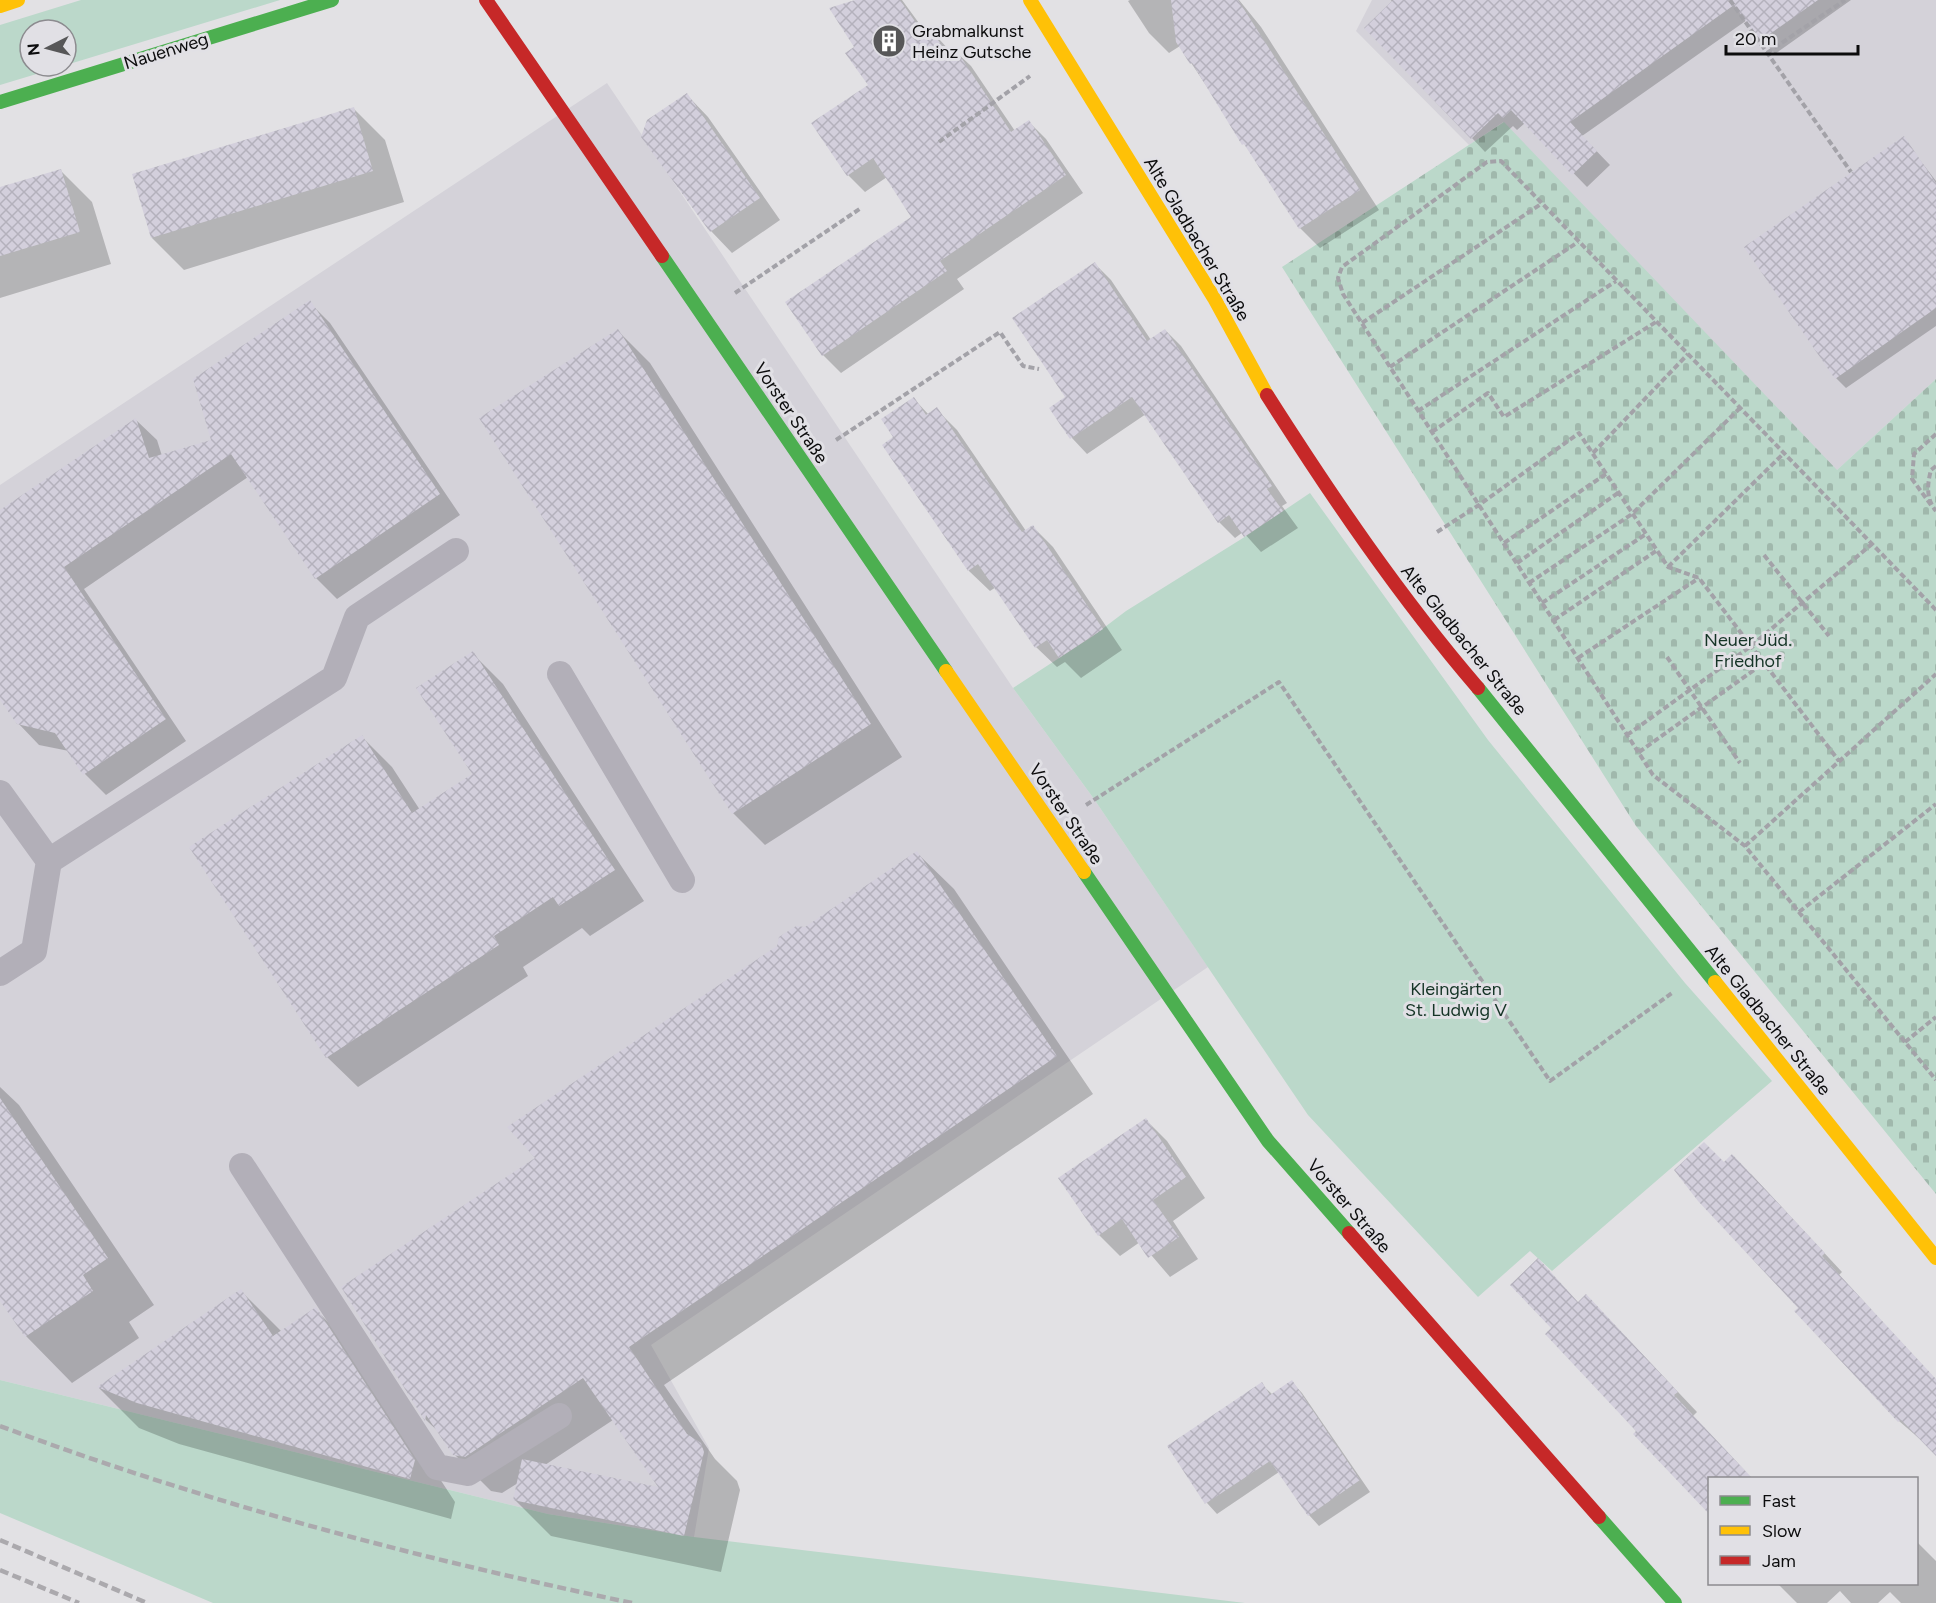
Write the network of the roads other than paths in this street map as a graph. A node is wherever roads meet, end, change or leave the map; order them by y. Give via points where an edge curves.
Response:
1 (18, 0) edge
2 (332, 0) edge
3 (486, 0) edge
4 (1030, 0) edge
5 (0, 6) edge
6 (0, 102) edge
7 (456, 551) dead end
8 (560, 674) dead end
9 (0, 793) edge
10 (49, 861) junction
11 (682, 880) dead end
12 (0, 973) edge
13 (242, 1166) dead end
14 (1936, 1257) edge
15 (559, 1416) dead end
16 (1675, 1603) edge

1 - 5 street
2 - 6 street, Nauenweg
3 - 16 street, Vorster Straße via 1268,1141
4 - 14 street, Alte Gladbacher Straße via 1340,509 1424,625 1512,728
7 - 10 lane via 357,617 334,678
8 - 11 lane
9 - 10 lane
10 - 12 lane via 34,951
13 - 15 lane via 437,1467 468,1473

